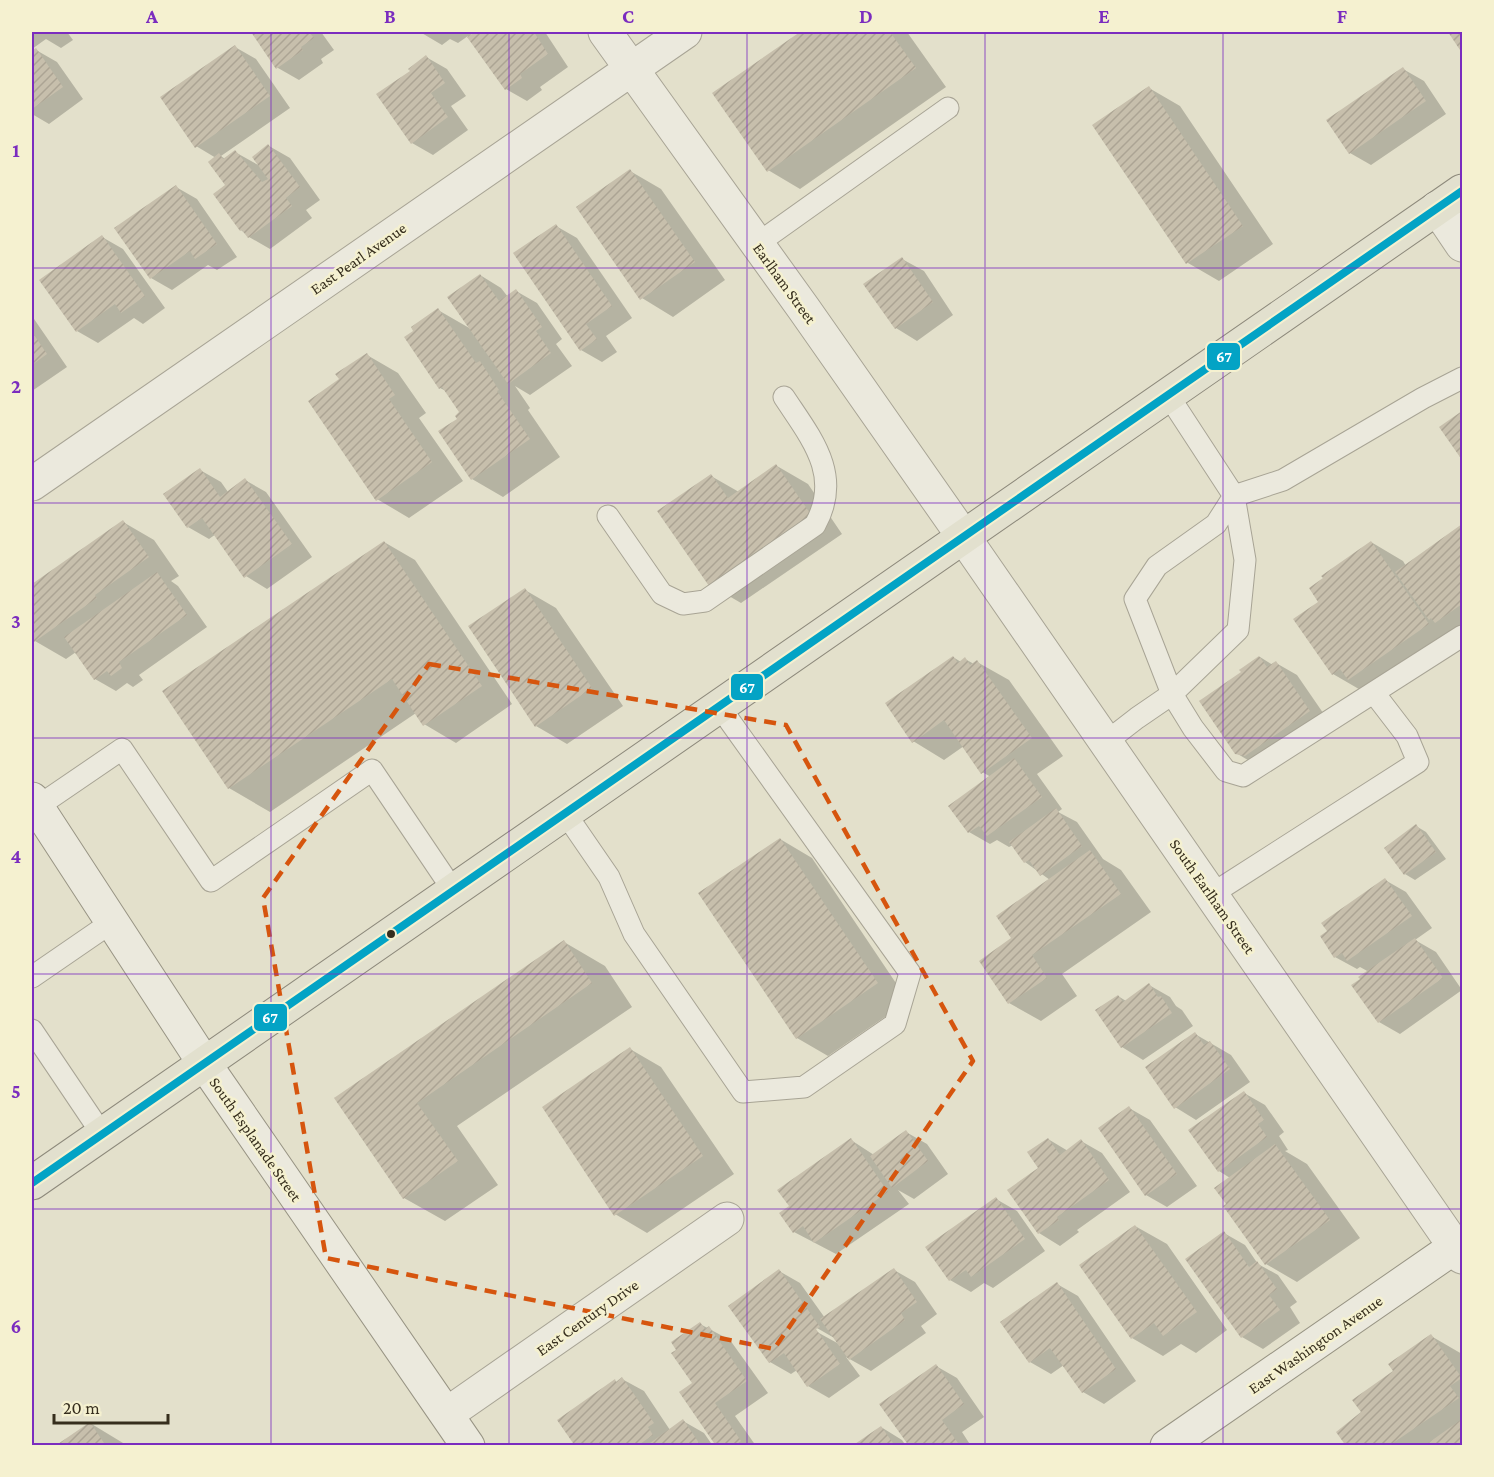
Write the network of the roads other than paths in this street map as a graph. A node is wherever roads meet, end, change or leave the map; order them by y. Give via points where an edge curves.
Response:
1 (605, 32) edge
2 (685, 32) edge
3 (631, 69) junction
4 (948, 108) dead end
5 (1450, 199) edge
6 (757, 244) junction
7 (1462, 245) edge
8 (1462, 378) edge
9 (1168, 395) junction
10 (784, 397) dead end
11 (32, 484) edge
12 (1234, 496) junction
13 (608, 516) dead end
14 (963, 536) junction
15 (1462, 636) edge
16 (1374, 693) junction
17 (1172, 694) junction
18 (719, 706) junction
19 (1106, 742) junction
20 (34, 803) edge
21 (565, 813) junction
22 (453, 890) junction
23 (1212, 894) junction
24 (112, 922) junction
25 (32, 977) edge
26 (35, 1042) edge
27 (204, 1063) junction
28 (102, 1134) junction
29 (32, 1183) edge
30 (727, 1219) dead end
31 (1460, 1248) edge
32 (447, 1414) junction
33 (468, 1446) edge
34 (1167, 1446) edge

1 - 3 street, Earlham Street
2 - 3 street, East Pearl Avenue
3 - 6 street, Earlham Street
3 - 11 street, East Pearl Avenue
4 - 6 lane
5 - 7 street
5 - 9 main road
6 - 14 street, Earlham Street
8 - 12 lane via 1282,480
9 - 12 lane
9 - 14 main road
10 - 13 lane via 820,456 826,476 822,514 815,525 705,601 683,604 662,594
12 - 17 lane via 1245,560 1238,630
12 - 17 lane via 1216,524 1157,566 1135,599
14 - 18 main road
14 - 19 street, South Earlham Street
15 - 16 lane
16 - 17 lane via 1243,776 1226,771
16 - 23 lane via 1407,736 1418,762
17 - 19 lane
18 - 21 main road
18 - 21 lane via 910,973 895,1024 804,1087 743,1092 634,934 609,877
19 - 23 street, South Earlham Street
20 - 22 lane via 122,749 211,880 372,770
20 - 24 street, South Esplanade Street
21 - 22 main road
22 - 27 main road
23 - 31 street, South Earlham Street
24 - 25 lane
24 - 27 street, South Esplanade Street
26 - 28 lane
27 - 28 main road
27 - 32 street, South Esplanade Street
28 - 29 main road
30 - 32 street, East Century Drive
31 - 34 street, East Washington Avenue
32 - 33 street, South Esplanade Street

